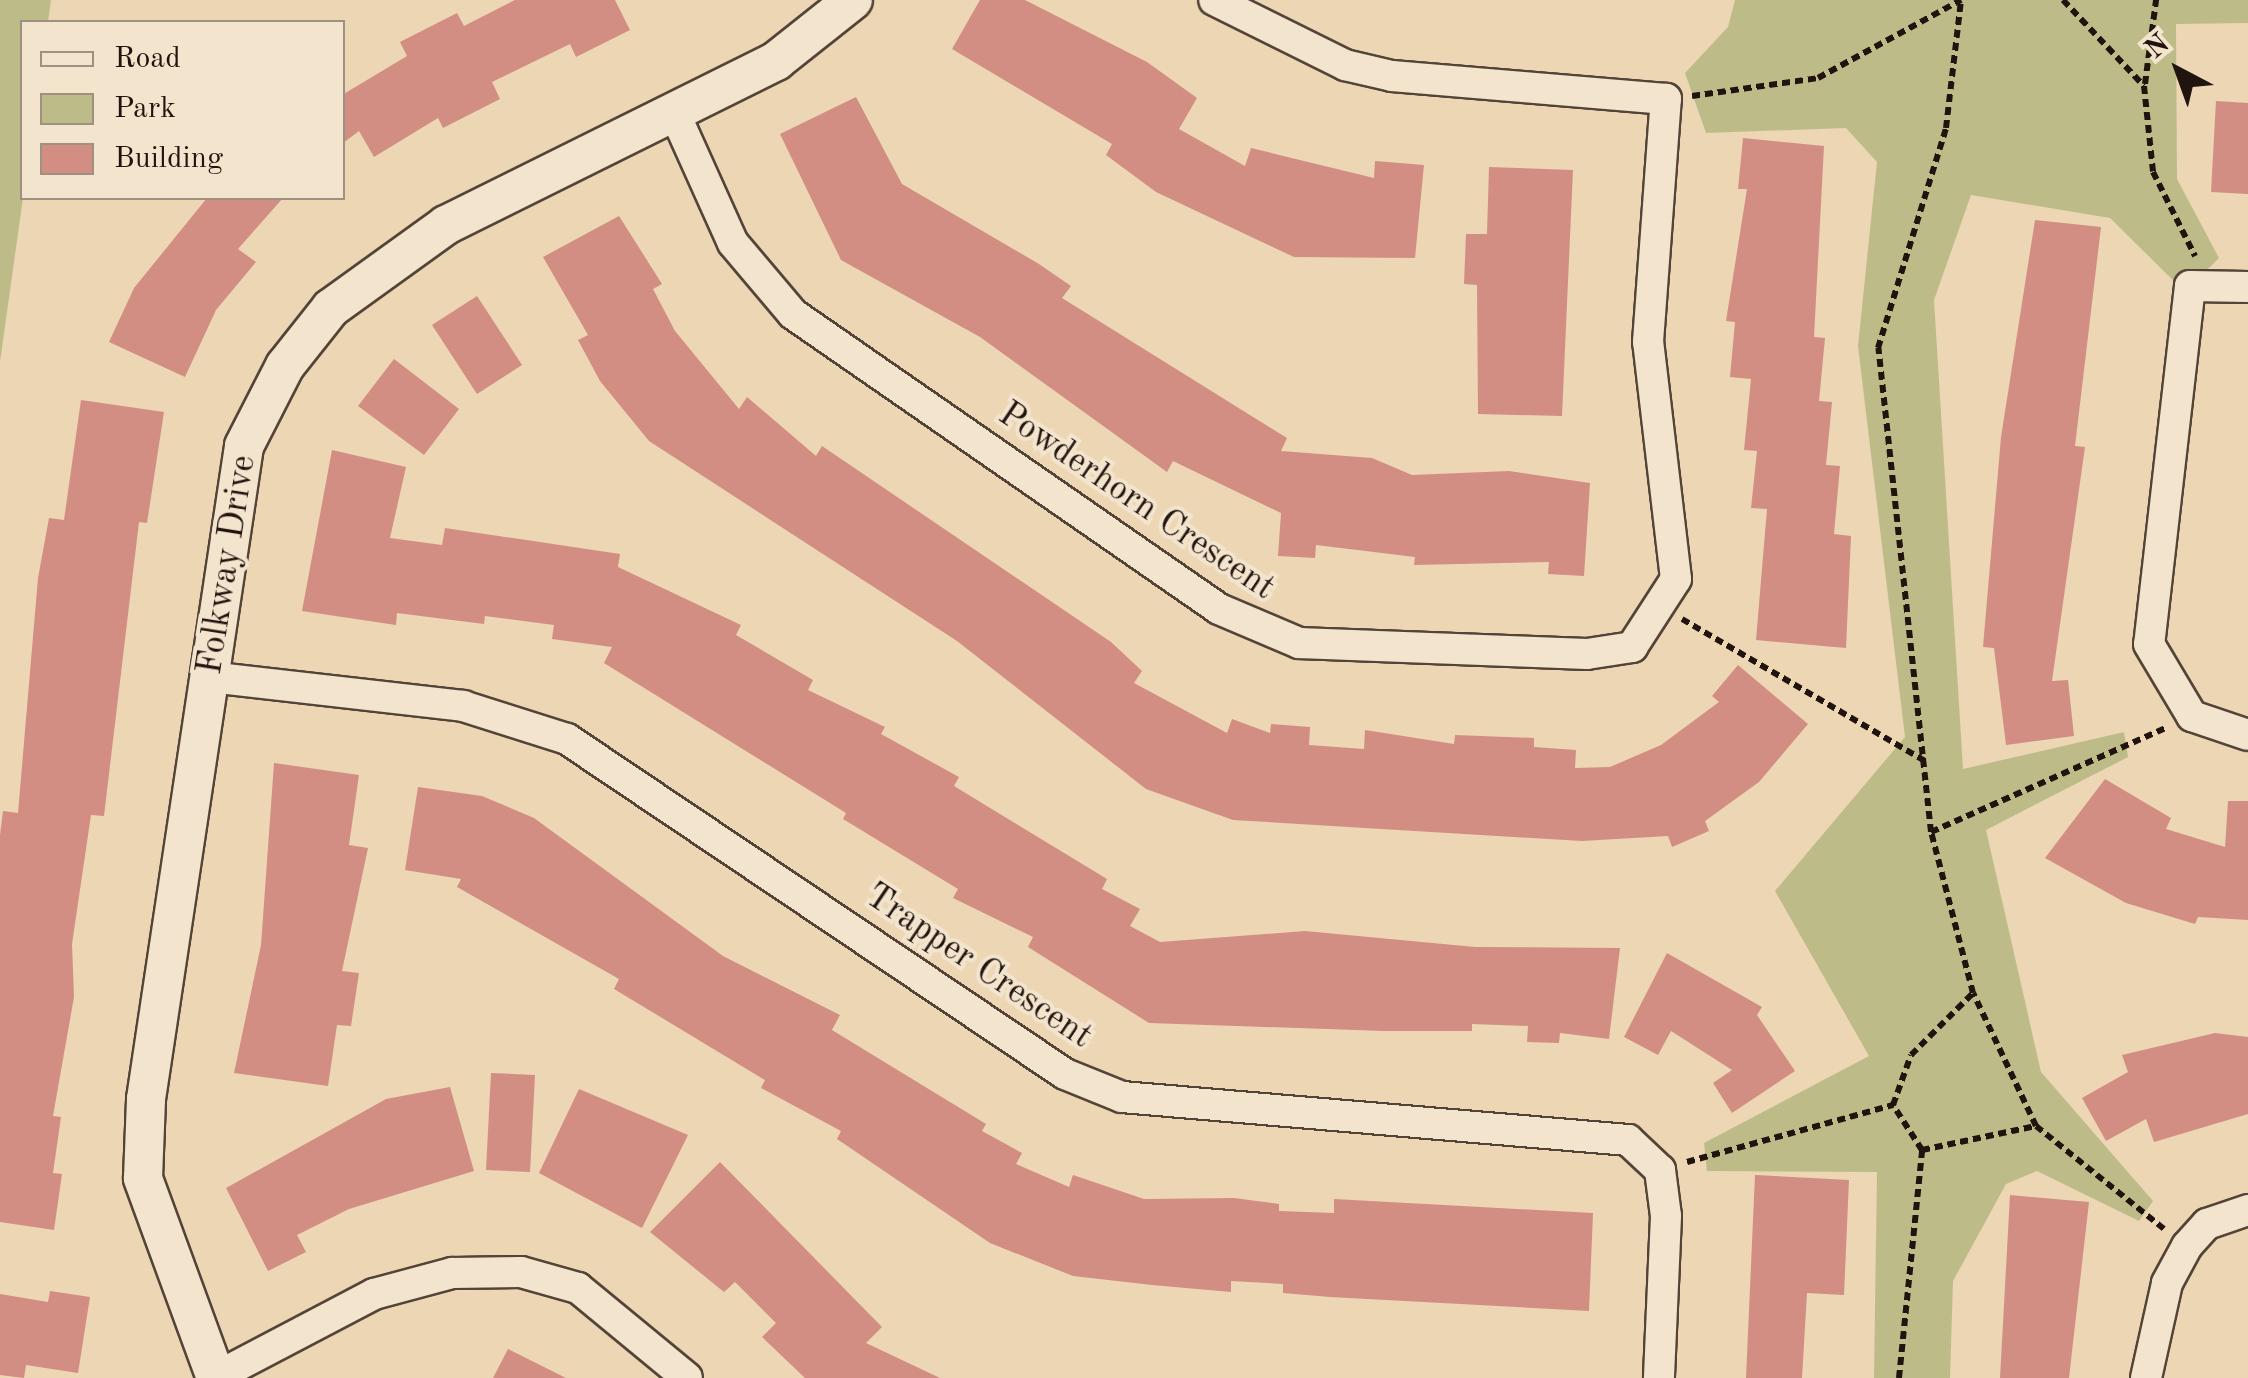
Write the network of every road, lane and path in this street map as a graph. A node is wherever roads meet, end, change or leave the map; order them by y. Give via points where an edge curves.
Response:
1 (853, 0) edge
2 (1214, 0) edge
3 (1961, 0) edge
4 (2063, 0) edge
5 (2156, 0) edge
6 (2144, 86) junction
7 (1666, 99) junction
8 (676, 114) junction
9 (2212, 286) junction
10 (2248, 286) edge
11 (1663, 609) junction
12 (210, 677) junction
13 (2192, 716) junction
14 (2248, 734) edge
15 (1928, 762) junction
16 (1932, 832) junction
17 (1973, 993) junction
18 (1894, 1106) junction
19 (2036, 1126) junction
20 (1922, 1150) junction
21 (1660, 1170) junction
22 (2248, 1210) edge
23 (2188, 1246) junction
24 (215, 1378) edge
25 (686, 1378) edge
26 (1659, 1378) edge
27 (1899, 1378) edge
28 (2146, 1378) edge

1 - 8 street, Folkway Drive via 776,61
2 - 7 street via 1345,65 1392,76
3 - 7 path via 1818,78
3 - 15 path via 1946,128 1878,348
4 - 6 path
5 - 6 path
6 - 9 path via 2153,172
7 - 11 street, Powderhorn Crescent via 1648,342 1676,541 1676,579
8 - 11 street, Powderhorn Crescent via 734,243 793,314 1265,634 1298,643 1587,654 1632,648
8 - 12 street, Folkway Drive via 446,226 331,308 285,366 244,446
9 - 10 street
9 - 13 street via 2190,286 2149,644
11 - 15 path
12 - 21 street, Trapper Crescent via 463,706 567,739 1065,1074 1122,1097 1628,1140
12 - 24 street, Folkway Drive via 146,1099 143,1178
13 - 14 street
13 - 16 path
15 - 16 path
16 - 17 path
17 - 18 path via 1911,1056
17 - 19 path
18 - 20 path
18 - 21 path
19 - 20 path
19 - 23 path
20 - 27 path
21 - 26 street
22 - 23 street via 2206,1224
23 - 28 street via 2167,1283
24 - 25 street via 374,1294 452,1273 521,1272 578,1288

